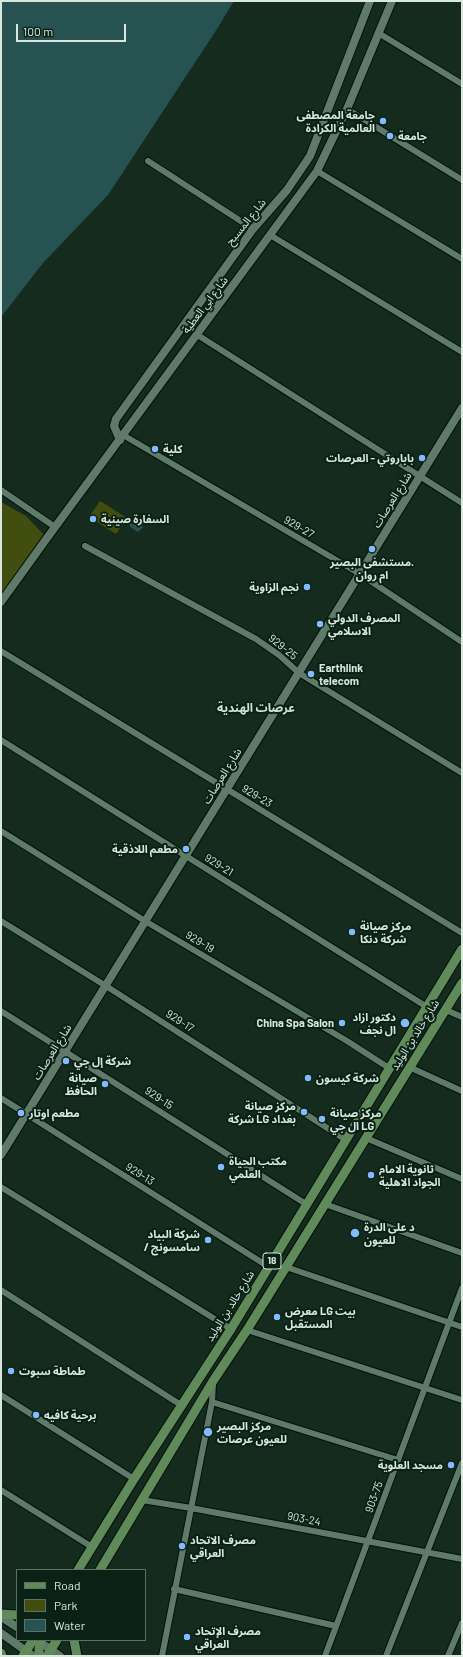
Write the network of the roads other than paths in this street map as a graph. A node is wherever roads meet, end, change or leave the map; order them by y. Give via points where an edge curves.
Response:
1 (370, 1) edge
2 (392, 1) edge
3 (380, 34) junction
4 (462, 84) edge
5 (347, 109) junction
6 (310, 156) junction
7 (322, 160) junction
8 (148, 161) dead end
9 (317, 171) junction
10 (462, 180) edge
11 (252, 229) junction
12 (270, 236) junction
13 (462, 259) edge
14 (196, 334) junction
15 (462, 352) edge
16 (462, 408) edge
17 (121, 438) junction
18 (420, 476) junction
19 (1, 490) edge
20 (462, 503) edge
21 (55, 527) junction
22 (85, 546) dead end
23 (360, 574) junction
24 (1, 602) edge
25 (462, 642) edge
26 (1, 651) edge
27 (299, 673) junction
28 (1, 740) edge
29 (462, 773) edge
30 (227, 789) junction
31 (1, 831) edge
32 (186, 855) junction
33 (1, 921) edge
34 (146, 921) junction
35 (462, 933) edge
36 (462, 949) edge
37 (462, 983) edge
38 (106, 986) junction
39 (427, 1007) junction
40 (446, 1010) junction
41 (1, 1011) edge
42 (462, 1017) edge
43 (66, 1051) junction
44 (409, 1067) junction
45 (389, 1068) junction
46 (462, 1091) edge
47 (1, 1098) edge
48 (27, 1114) junction
49 (366, 1138) junction
50 (346, 1140) junction
51 (1, 1155) edge
52 (462, 1179) edge
53 (1, 1187) edge
54 (306, 1204) junction
55 (325, 1204) junction
56 (462, 1253) edge
57 (268, 1267) junction
58 (286, 1267) junction
59 (462, 1288) edge
60 (1, 1290) edge
61 (449, 1323) junction
62 (462, 1327) edge
63 (231, 1329) junction
64 (247, 1330) junction
65 (213, 1381) junction
66 (425, 1388) junction
67 (1, 1395) edge
68 (462, 1400) edge
69 (212, 1402) junction
70 (181, 1405) junction
71 (398, 1460) junction
72 (462, 1463) edge
73 (134, 1478) junction
74 (1, 1490) edge
75 (142, 1500) junction
76 (191, 1508) junction
77 (368, 1541) junction
78 (92, 1547) junction
79 (427, 1552) junction
80 (462, 1559) edge
81 (79, 1569) edge
82 (101, 1569) edge
83 (174, 1589) junction
84 (16, 1615) edge
85 (1, 1616) edge
86 (462, 1624) edge
87 (16, 1626) edge
88 (336, 1626) junction
89 (1, 1633) edge
90 (36, 1641) edge
91 (37, 1641) edge
92 (38, 1641) edge
93 (57, 1641) edge
94 (74, 1641) edge
95 (1, 1653) edge
96 (50, 1653) edge
97 (29, 1655) edge
98 (2, 1656) edge
99 (39, 1656) edge
100 (60, 1656) edge
101 (77, 1656) edge
102 (162, 1656) edge
103 (325, 1656) edge
104 (386, 1656) edge
105 (448, 1656) edge

1 - 6 street, شارع المسبح
2 - 3 street, شارع ابي العطية
3 - 4 street
3 - 5 street, شارع ابي العطية
5 - 7 street, شارع ابي العطية
5 - 10 street
6 - 7 street
6 - 11 street, شارع المسبح via 287,190
7 - 9 street, شارع ابي العطية
8 - 11 street
9 - 12 street, شارع ابي العطية
9 - 13 street
11 - 17 street, شارع المسبح via 116,419 114,426
12 - 14 street, شارع ابي العطية
12 - 15 street
14 - 17 street, شارع ابي العطية
14 - 18 street
16 - 18 street, شارع العرصات
17 - 21 street, شارع ابي العطية
17 - 23 street, 929-27
18 - 20 street
18 - 23 street, شارع العرصات
19 - 21 street
21 - 24 street, شارع ابي العطية
22 - 27 street, 929-25 via 256,639
23 - 25 street, 929-27
23 - 27 street, شارع العرصات
26 - 30 street, 929-23
27 - 29 street, 929-25
27 - 30 street, شارع العرصات
28 - 32 street, 929-21
30 - 32 street, شارع العرصات
30 - 35 street, 929-23
31 - 34 street, 929-19
32 - 34 street, شارع العرصات
32 - 39 street, 929-21
33 - 38 street, 929-17
34 - 38 street, شارع العرصات
34 - 45 street, 929-19 via 347,1040
36 - 39 main road, شارع خالد بن الوليد / 18
37 - 40 main road, شارع خالد بن الوليد / 18
38 - 43 street, شارع العرصات
38 - 50 street, 929-17
39 - 45 main road, شارع خالد بن الوليد / 18
40 - 42 street
40 - 44 main road, شارع خالد بن الوليد / 18
41 - 43 street, 929-15
43 - 48 street, شارع العرصات
43 - 54 street, 929-15
44 - 46 street
44 - 49 main road, شارع خالد بن الوليد / 18
45 - 50 main road, شارع خالد بن الوليد / 18
47 - 48 street, 929-13
48 - 51 street, شارع العرصات
48 - 57 street, 929-13
49 - 52 street
49 - 55 main road, شارع خالد بن الوليد / 18
50 - 54 main road, شارع خالد بن الوليد / 18
53 - 63 street
54 - 57 main road, شارع خالد بن الوليد / 18
55 - 56 street
55 - 58 main road, شارع خالد بن الوليد / 18
57 - 63 main road, شارع خالد بن الوليد / 18
58 - 61 street
58 - 64 main road, شارع خالد بن الوليد / 18
59 - 61 street, 903-75
60 - 70 street
61 - 62 street
61 - 66 street, 903-75
63 - 70 main road, شارع خالد بن الوليد / 18
64 - 65 main road, شارع خالد بن الوليد / 18
64 - 66 street
65 - 69 street
65 - 75 main road, شارع خالد بن الوليد / 18
66 - 68 street
66 - 71 street, 903-75
67 - 73 street
69 - 71 street
69 - 76 street
70 - 73 main road, شارع خالد بن الوليد / 18
71 - 77 street, 903-75
72 - 79 street
73 - 78 main road, شارع خالد بن الوليد / 18
74 - 78 street
75 - 76 street, 903-24
75 - 82 main road, شارع خالد بن الوليد / 18
76 - 77 street, 903-24
76 - 83 street
77 - 79 street, 903-24
77 - 88 street, 903-75
78 - 81 main road, شارع خالد بن الوليد / 18
79 - 80 street, 903-24
79 - 104 street
83 - 88 street
83 - 102 street
84 - 85 main road
85 - 87 street
86 - 105 street
88 - 103 street, 903-75
89 - 97 street
90 - 97 main road
91 - 99 main road
92 - 96 street
93 - 96 main road
94 - 101 main road
95 - 98 main road
96 - 100 street

